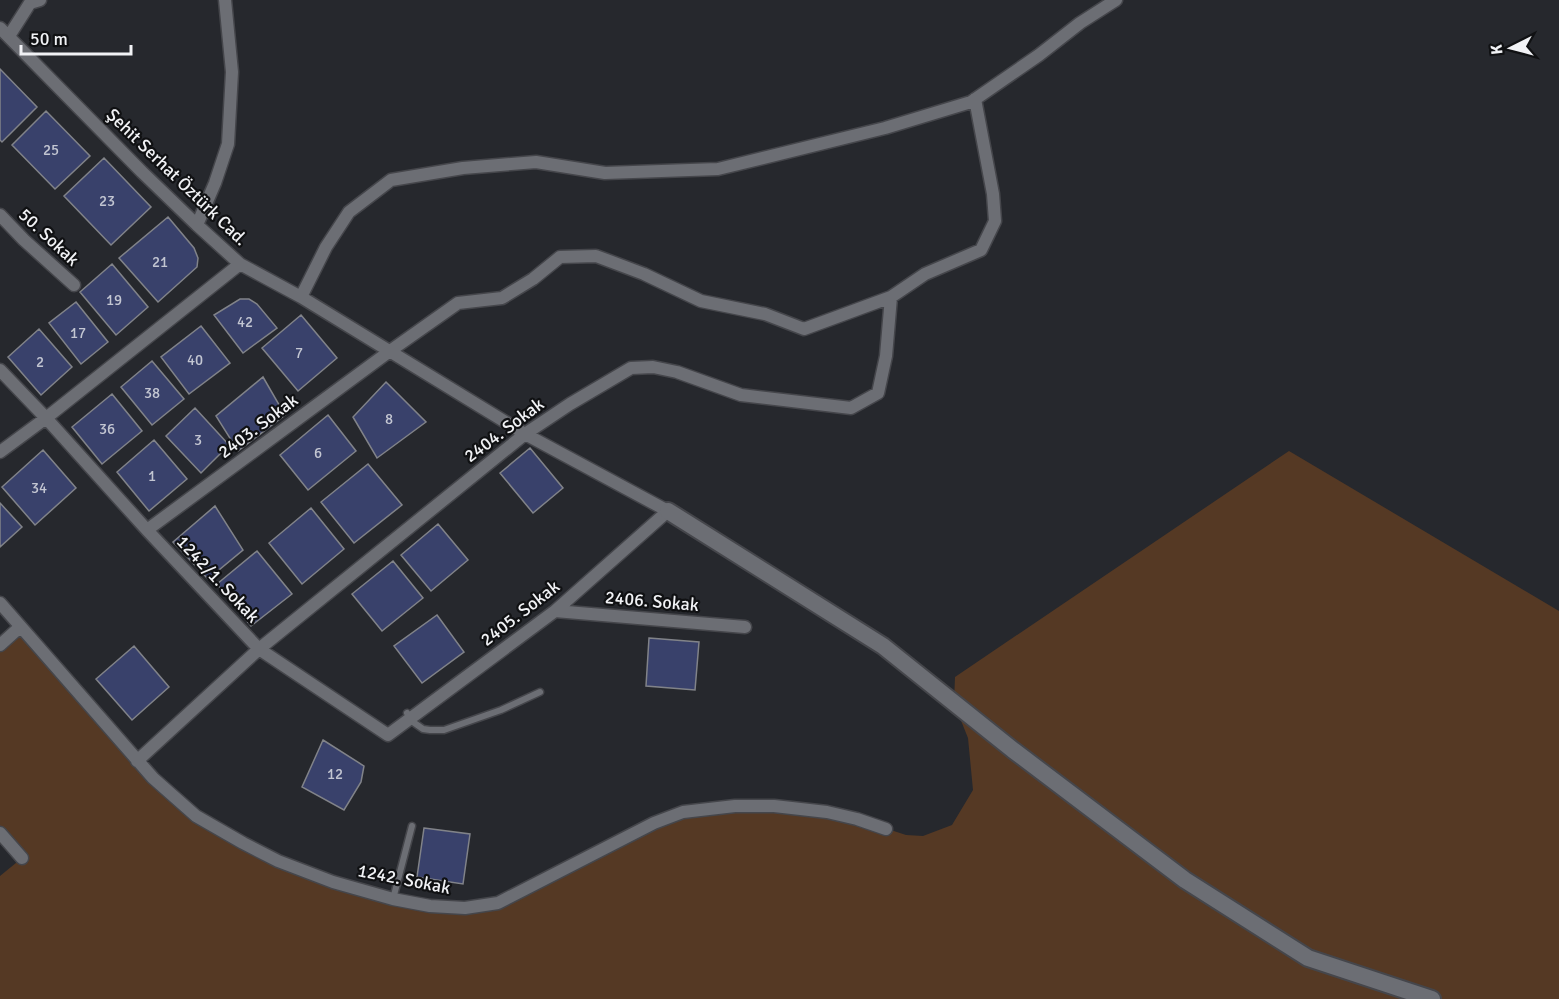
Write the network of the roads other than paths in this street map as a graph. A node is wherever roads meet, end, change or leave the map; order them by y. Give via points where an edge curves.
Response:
1 (40, 0) edge
2 (225, 0) edge
3 (1116, 0) edge
4 (5, 32) edge
5 (975, 99) junction
6 (0, 216) edge
7 (197, 225) junction
8 (240, 264) junction
9 (74, 285) dead end
10 (301, 297) junction
11 (891, 297) junction
12 (390, 351) junction
13 (0, 370) edge
14 (46, 418) junction
15 (525, 434) junction
16 (0, 452) edge
17 (668, 511) junction
18 (147, 530) junction
19 (0, 603) edge
20 (555, 611) junction
21 (20, 627) junction
22 (745, 627) dead end
23 (0, 645) edge
24 (259, 650) junction
25 (540, 692) dead end
26 (407, 713) dead end
27 (388, 735) joint
28 (137, 760) junction
29 (412, 826) dead end
30 (886, 829) dead end
31 (0, 833) edge
32 (22, 858) dead end
33 (393, 899) junction
34 (1432, 999) edge

1 - 4 street via 30,3
2 - 7 street via 232,72 228,144
3 - 5 street
4 - 7 street, Şehit Serhat Öztürk Cad.
5 - 10 street via 885,128 717,169 605,173 536,162 463,168 391,180 350,212 326,247
5 - 11 street, 2403. Sokak via 995,221 981,250 925,274
6 - 9 street, 50. Sokak
7 - 8 street, Şehit Serhat Öztürk Cad.
8 - 10 street
8 - 14 street, Şehit Serhat Öztürk Cad.
10 - 12 street
11 - 12 street, 2403. Sokak via 804,329 765,314 701,301 596,256 560,257 502,298 458,303
11 - 15 street, 2404. Sokak via 878,393 851,408 741,395 669,370 631,368
12 - 15 street
12 - 18 street, 2403. Sokak
13 - 14 street, 1242/1. Sokak
14 - 16 street, Şehit Serhat Öztürk Cad.
14 - 18 street, 1242/1. Sokak
15 - 17 street
15 - 24 street, 2404. Sokak
17 - 20 street, 2405. Sokak
17 - 34 street via 883,646 1185,880 1308,958
18 - 24 street, 1242/1. Sokak
19 - 21 street, 1242. Sokak
20 - 22 street, 2406. Sokak
20 - 27 street, 2405. Sokak
21 - 23 street
21 - 28 street, 1242. Sokak
24 - 27 street, 1242/1. Sokak
24 - 28 street, 2404. Sokak
25 - 26 lane via 444,730 423,729
28 - 33 street, 1242. Sokak via 196,816 243,843 333,882
29 - 33 lane
30 - 33 street, 1242. Sokak via 827,812 774,806 683,812 498,903 465,908
31 - 32 street

